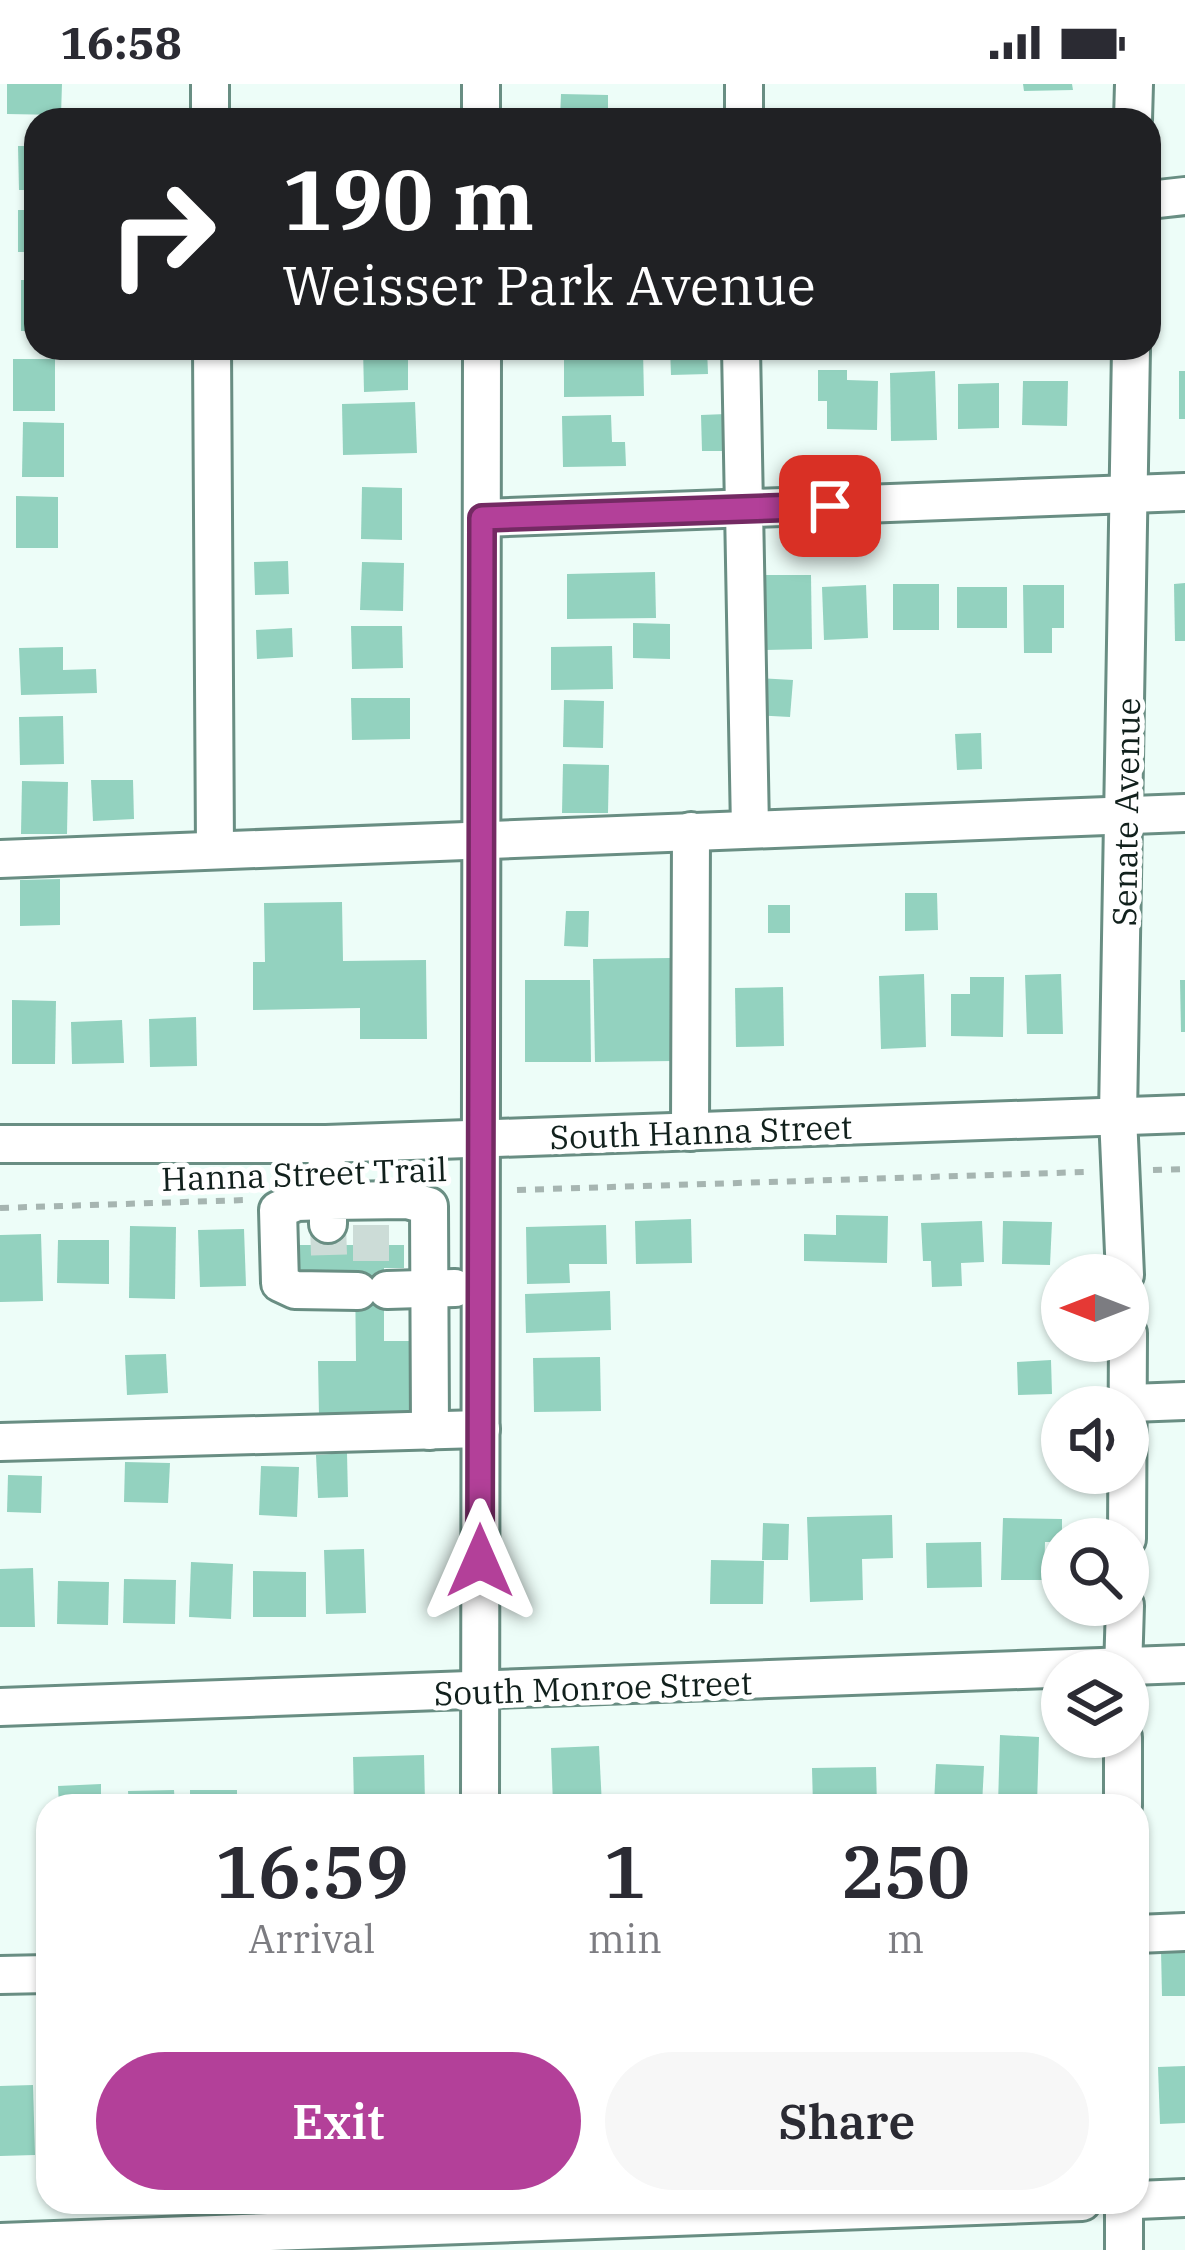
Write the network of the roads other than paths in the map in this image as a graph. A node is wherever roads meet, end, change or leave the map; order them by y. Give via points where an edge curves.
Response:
1 (212, 360) edge
2 (482, 360) edge
3 (741, 360) edge
4 (1131, 360) edge
5 (1185, 492) edge
6 (1130, 493) junction
7 (744, 510) junction
8 (482, 518) junction
9 (1185, 813) edge
10 (1127, 815) junction
11 (750, 830) junction
12 (691, 831) junction
13 (482, 842) junction
14 (215, 849) junction
15 (0, 860) edge
16 (1185, 1114) edge
17 (1118, 1116) junction
18 (690, 1132) junction
19 (481, 1139) junction
20 (0, 1144) edge
21 (326, 1144) junction
22 (1124, 1254) edge
23 (343, 1259) junction
24 (481, 1288) junction
25 (430, 1289) junction
26 (1185, 1401) edge
27 (1149, 1402) edge
28 (481, 1429) junction
29 (430, 1431) junction
30 (0, 1442) edge
31 (1185, 1664) edge
32 (1149, 1666) edge
33 (1041, 1671) edge
34 (479, 1693) junction
35 (0, 1707) edge
36 (1123, 1758) edge
37 (480, 1794) edge
38 (1123, 1794) edge
39 (1185, 1932) edge
40 (1149, 1934) edge
41 (36, 1974) edge
42 (0, 1975) edge
43 (1185, 2198) edge
44 (1149, 2200) edge
45 (795, 2214) edge
46 (1124, 2214) edge
47 (484, 2227) edge
48 (0, 2242) edge
49 (1124, 2250) edge

1 - 14 street
2 - 8 street
3 - 7 street
4 - 6 street, Senate Avenue
5 - 6 street
6 - 7 street
6 - 10 street, Senate Avenue
7 - 8 street
7 - 11 street
8 - 13 street
9 - 10 street
10 - 11 street
10 - 17 street, Senate Avenue
11 - 12 street
12 - 13 street
12 - 18 street
13 - 14 street
13 - 19 street
14 - 15 street
16 - 17 street, South Hanna Street
17 - 18 street, South Hanna Street
17 - 22 street, Senate Avenue
18 - 19 street, South Hanna Street
19 - 21 street, South Hanna Street
19 - 24 street
20 - 21 street, South Hanna Street
21 - 23 street
23 - 25 street
23 - 25 street via 370,1213 422,1202 429,1207
24 - 25 street
24 - 28 street
25 - 29 street
26 - 27 street
28 - 29 street
28 - 34 street
29 - 30 street
31 - 32 street, South Monroe Street
33 - 34 street, South Monroe Street
34 - 35 street, South Monroe Street
34 - 37 street
36 - 38 street
39 - 40 street
41 - 42 street
43 - 44 street
45 - 47 street
46 - 49 street
47 - 48 street

